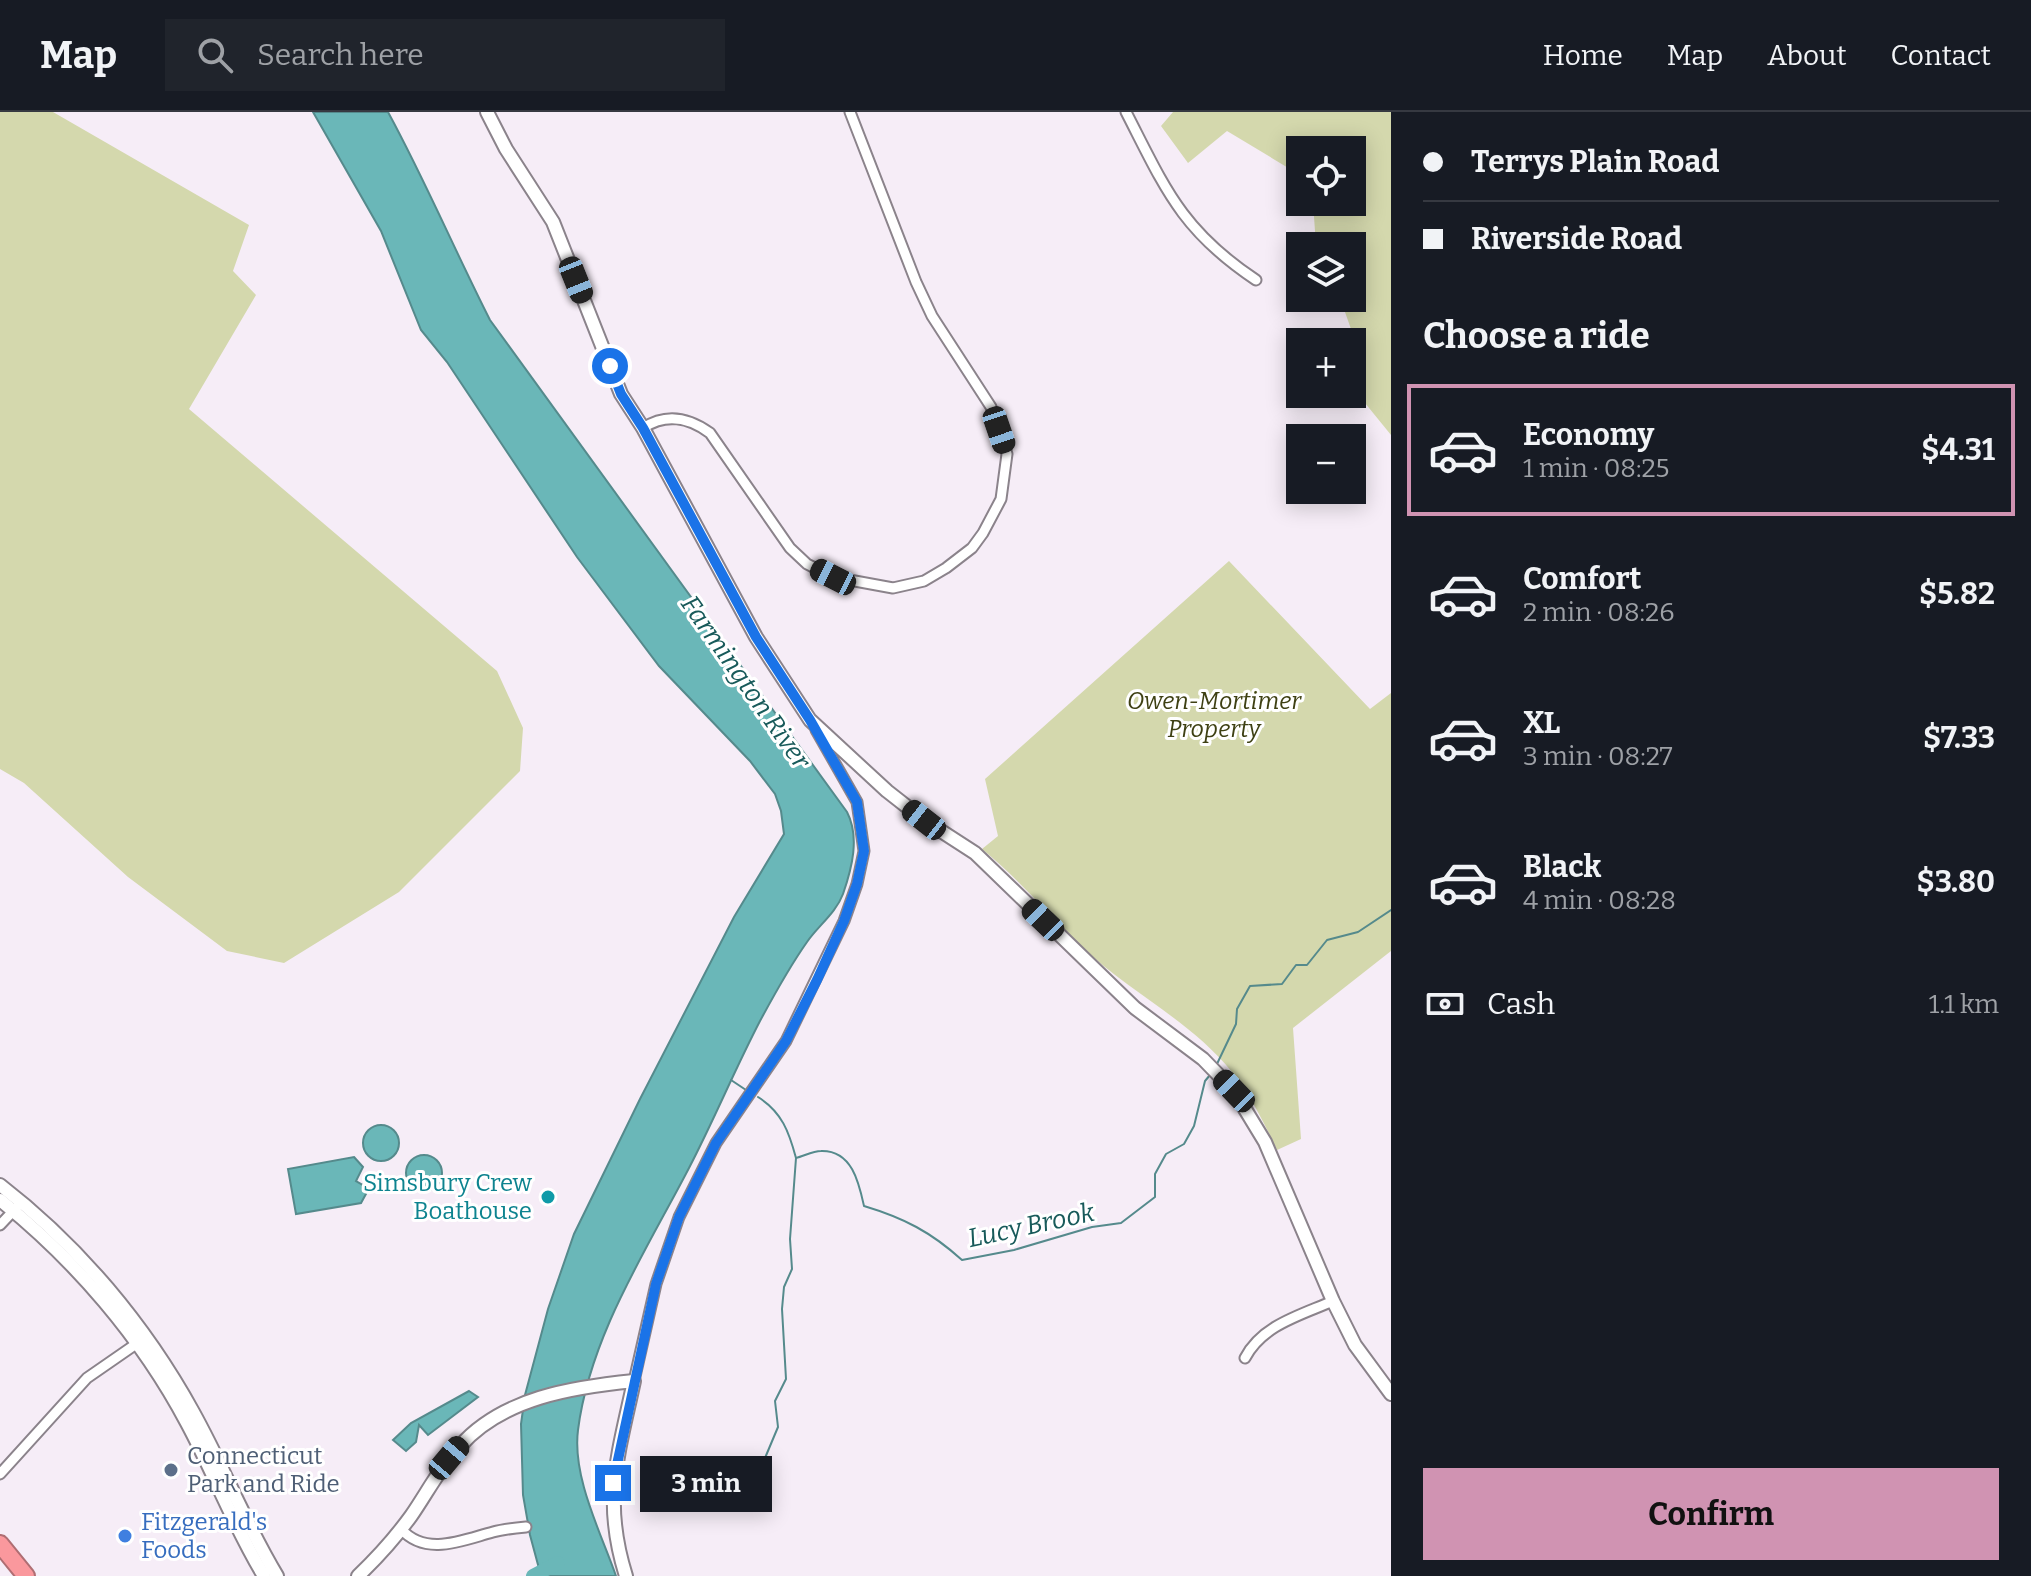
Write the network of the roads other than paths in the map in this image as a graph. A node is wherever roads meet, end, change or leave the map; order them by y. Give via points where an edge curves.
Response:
1 (487, 112) edge
2 (850, 112) edge
3 (1126, 112) edge
4 (1256, 280) dead end
5 (643, 428) junction
6 (810, 720) junction
7 (0, 1185) edge
8 (0, 1200) edge
9 (17, 1207) junction
10 (0, 1225) edge
11 (1333, 1301) junction
12 (141, 1341) junction
13 (1245, 1358) dead end
14 (634, 1381) junction
15 (1391, 1394) edge
16 (0, 1474) edge
17 (526, 1527) dead end
18 (401, 1529) junction
19 (0, 1544) edge
20 (26, 1576) edge
21 (264, 1576) edge
22 (277, 1576) edge
23 (358, 1576) edge
24 (626, 1576) edge

1 - 5 street via 553,222 621,394
2 - 5 street via 916,282 991,407 1007,454 1001,499 983,533 961,557 924,581 893,588 833,577 790,548 710,433 674,417
3 - 4 street via 1173,203 1212,248
5 - 6 street via 756,637
6 - 11 street via 887,791 975,853 1135,1008 1203,1059 1234,1091 1265,1142
6 - 14 street via 857,802 864,851 857,884 786,1041 716,1143 679,1217 656,1284
7 - 9 street
8 - 9 street
9 - 10 street
9 - 12 street via 79,1256 115,1297
11 - 13 street via 1271,1329 1252,1344
11 - 15 street via 1355,1345
12 - 16 street via 87,1378
12 - 21 street
12 - 22 street via 192,1411
14 - 18 street via 521,1404 488,1421 461,1444
14 - 24 street via 613,1490 613,1524
17 - 18 street via 437,1545 416,1541
18 - 23 street
19 - 20 highway

